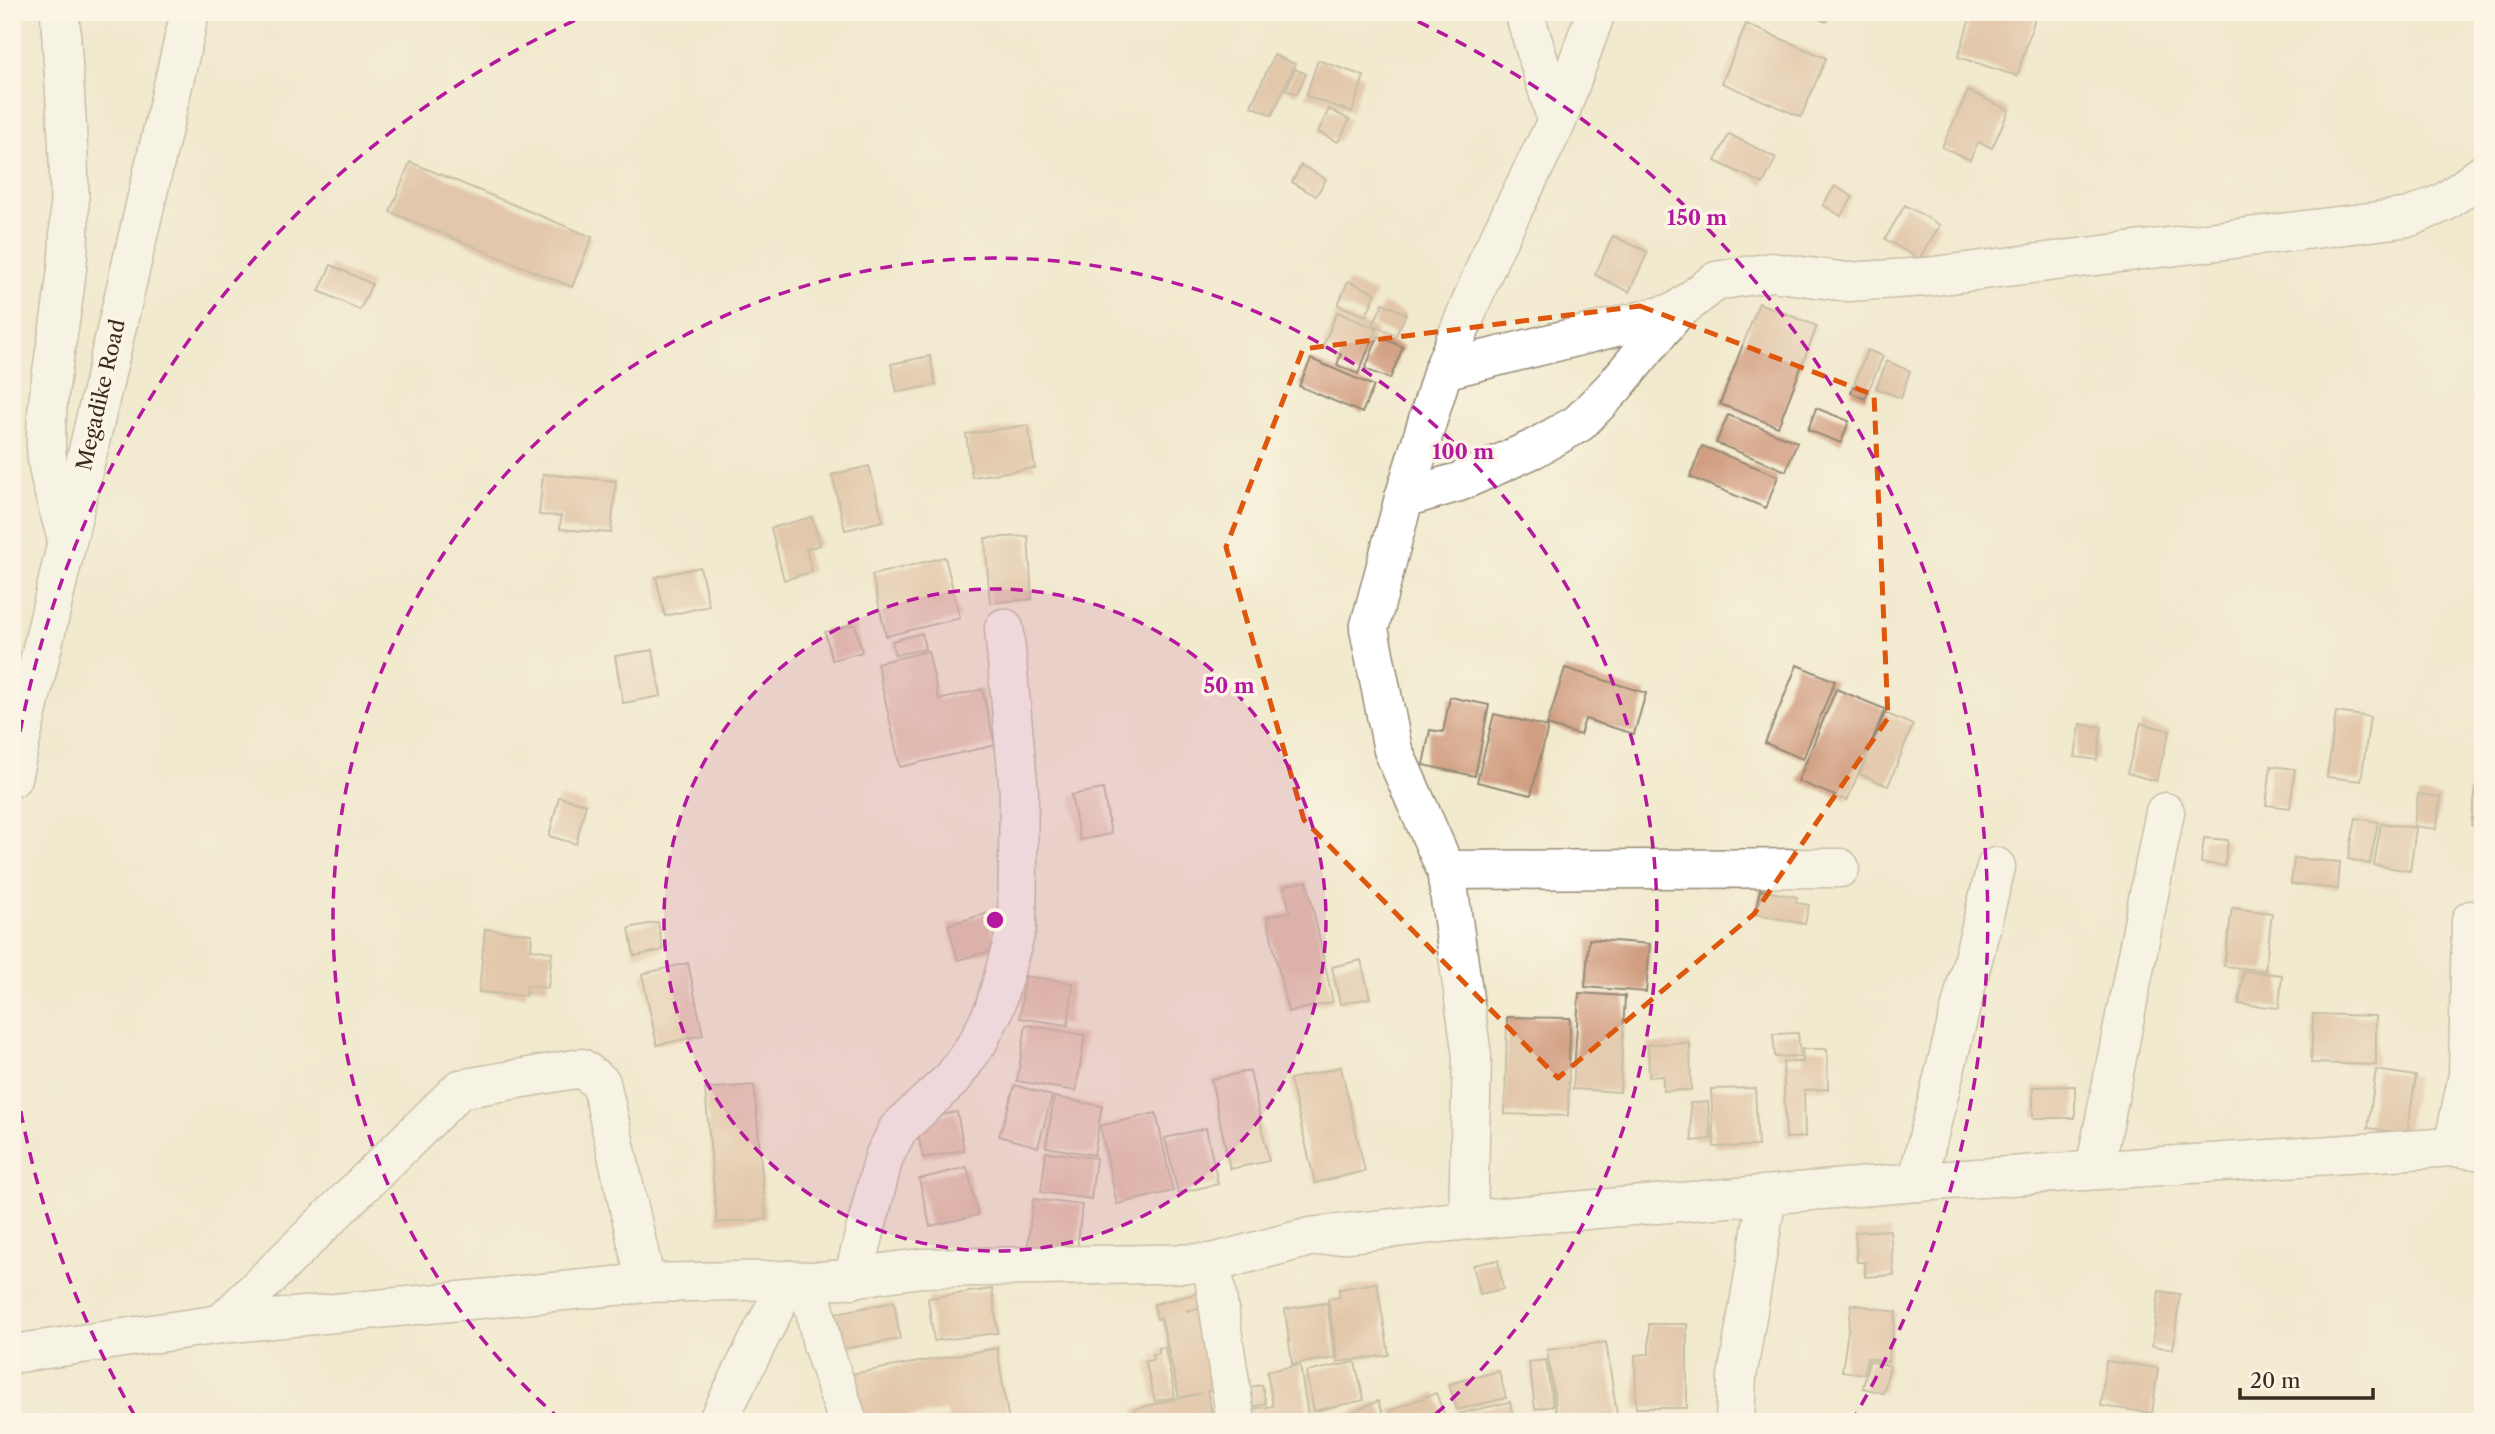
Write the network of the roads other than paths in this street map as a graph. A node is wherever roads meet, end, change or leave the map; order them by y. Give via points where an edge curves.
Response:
1 (60, 12) edge
2 (190, 12) edge
3 (1524, 12) edge
4 (1596, 12) edge
5 (1557, 121) junction
6 (2483, 174) edge
7 (1676, 312) junction
8 (1443, 370) junction
9 (1404, 499) junction
10 (67, 539) junction
11 (1003, 628) dead end
12 (12, 778) edge
13 (2165, 812) dead end
14 (1996, 867) dead end
15 (1840, 868) dead end
16 (1446, 870) junction
17 (2471, 920) dead end
18 (2468, 1149) edge
19 (2095, 1170) junction
20 (1917, 1182) junction
21 (1767, 1196) junction
22 (1468, 1220) junction
23 (1212, 1263) junction
24 (853, 1279) junction
25 (799, 1281) junction
26 (646, 1283) junction
27 (221, 1324) junction
28 (12, 1354) edge
29 (717, 1422) edge
30 (848, 1422) edge
31 (1236, 1422) edge
32 (1735, 1422) edge

1 - 10 street via 68,256 46,448
2 - 10 street, Megadike Road
3 - 5 street
4 - 5 street
5 - 8 street via 1491,254
6 - 7 street via 2445,202 2410,217 1926,277 1847,282 1772,272 1716,281
7 - 8 street
7 - 9 street via 1579,423 1460,482
8 - 9 street
9 - 16 street via 1369,629 1393,750
10 - 12 street, Megadike Road
11 - 24 street via 1019,793 1017,927 994,1010 978,1042 953,1078 898,1129 884,1157
13 - 19 street
14 - 20 street
15 - 16 street
16 - 22 street via 1472,1056
17 - 18 street
18 - 19 street
19 - 20 street
20 - 21 street
21 - 22 street
21 - 32 street via 1737,1377
22 - 23 street via 1310,1237
23 - 24 street via 923,1268
23 - 31 street
24 - 25 street
25 - 26 street
25 - 29 street
25 - 30 street
26 - 27 street
26 - 27 street via 601,1083 581,1068 460,1089
27 - 28 street

